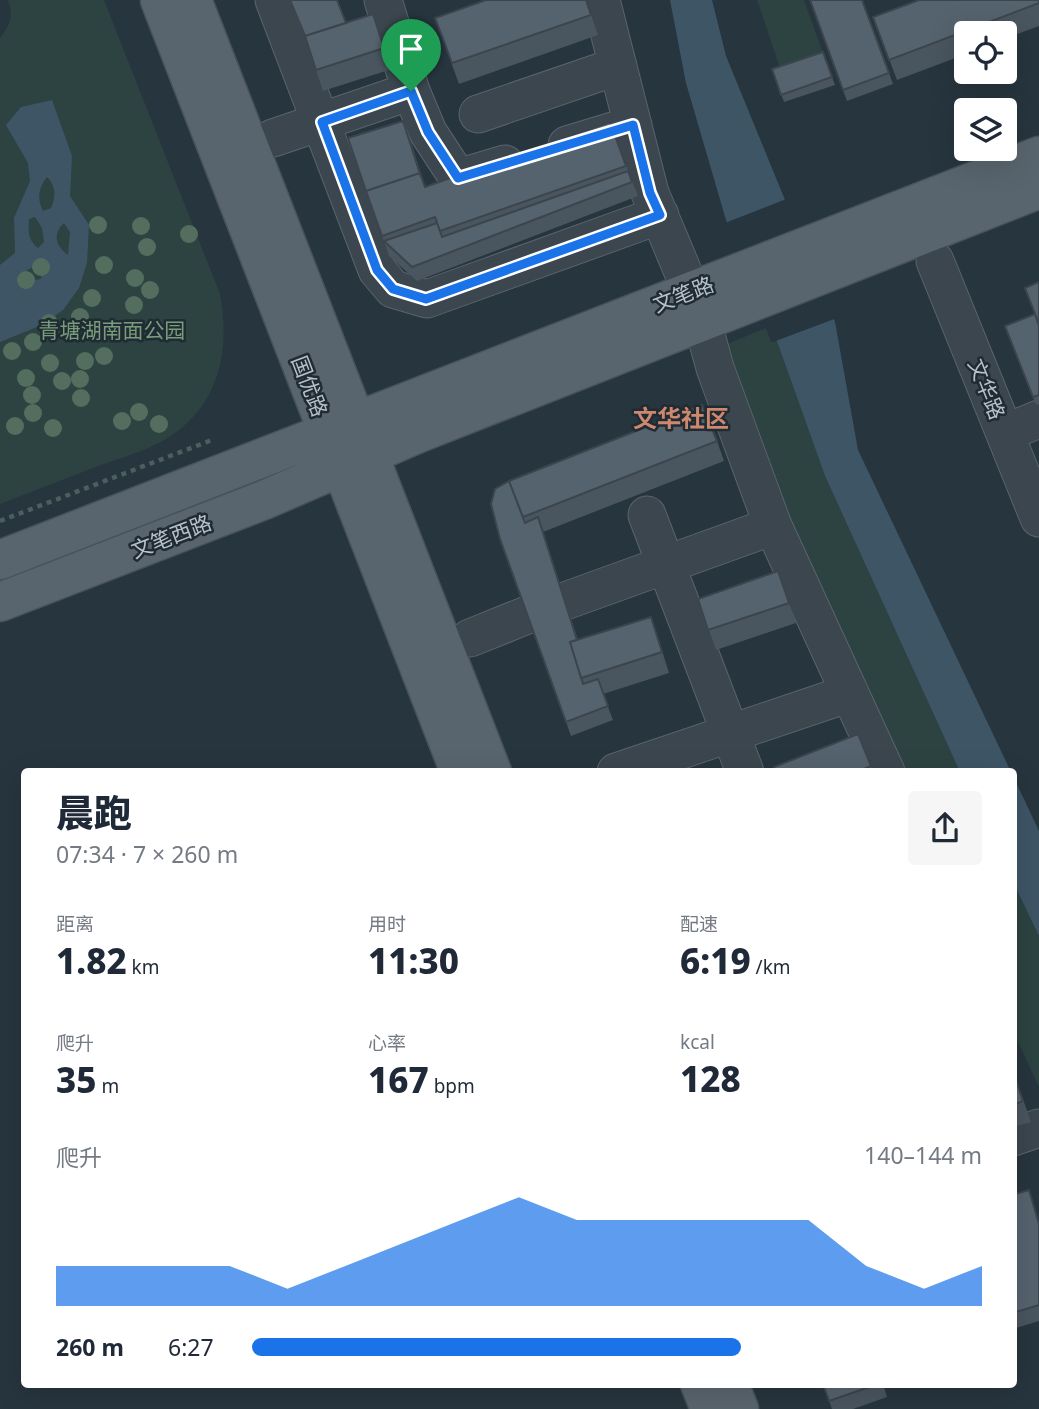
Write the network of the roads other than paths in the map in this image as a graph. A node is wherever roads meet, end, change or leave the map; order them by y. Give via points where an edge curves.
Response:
1 (160, 0) edge
2 (192, 0) edge
3 (274, 0) edge
4 (601, 0) edge
5 (394, 3) edge
6 (618, 66) junction
7 (411, 91) junction
8 (478, 114) dead end
9 (322, 122) junction
10 (633, 125) junction
11 (273, 138) dead end
12 (1039, 156) edge
13 (1033, 201) edge
14 (660, 215) junction
15 (935, 261) dead end
16 (806, 278) junction
17 (696, 306) junction
18 (1039, 419) edge
19 (1004, 432) junction
20 (348, 444) junction
21 (647, 515) dead end
22 (1039, 518) edge
23 (773, 526) junction
24 (0, 560) edge
25 (664, 565) junction
26 (565, 601) edge
27 (0, 602) edge
28 (527, 615) edge
29 (470, 638) dead end
30 (850, 693) junction
31 (730, 734) junction
32 (459, 768) edge
33 (490, 768) edge
34 (628, 768) edge
35 (743, 768) edge
36 (884, 768) edge
37 (1039, 1128) edge
38 (1017, 1136) edge
39 (702, 1388) edge
40 (731, 1388) edge
41 (710, 1409) edge
42 (739, 1409) edge

1 - 20 main road, 国优路
2 - 20 main road, 国优路
3 - 9 street
4 - 6 street
5 - 7 street
6 - 8 street
6 - 10 street
7 - 9 street
7 - 10 street via 428,132 458,178
9 - 11 street
9 - 14 street via 377,270 393,289 410,296 426,299 446,293
10 - 14 street
12 - 16 main road, 文笔路
13 - 16 main road, 文笔路
14 - 17 street
15 - 19 street, 文华路
16 - 17 main road, 文笔路 via 749,285
17 - 20 main road, 文笔路
17 - 23 street
18 - 19 street
19 - 22 street, 文华路
20 - 24 main road, 文笔西路
20 - 27 main road, 文笔西路 via 264,500
20 - 32 main road, 国优路
20 - 33 main road, 国优路
21 - 25 street
23 - 25 street
23 - 30 street
25 - 26 street
25 - 31 street
28 - 29 street
30 - 31 street
30 - 36 street
31 - 34 street
31 - 35 street
37 - 38 street
39 - 41 main road
40 - 42 main road

